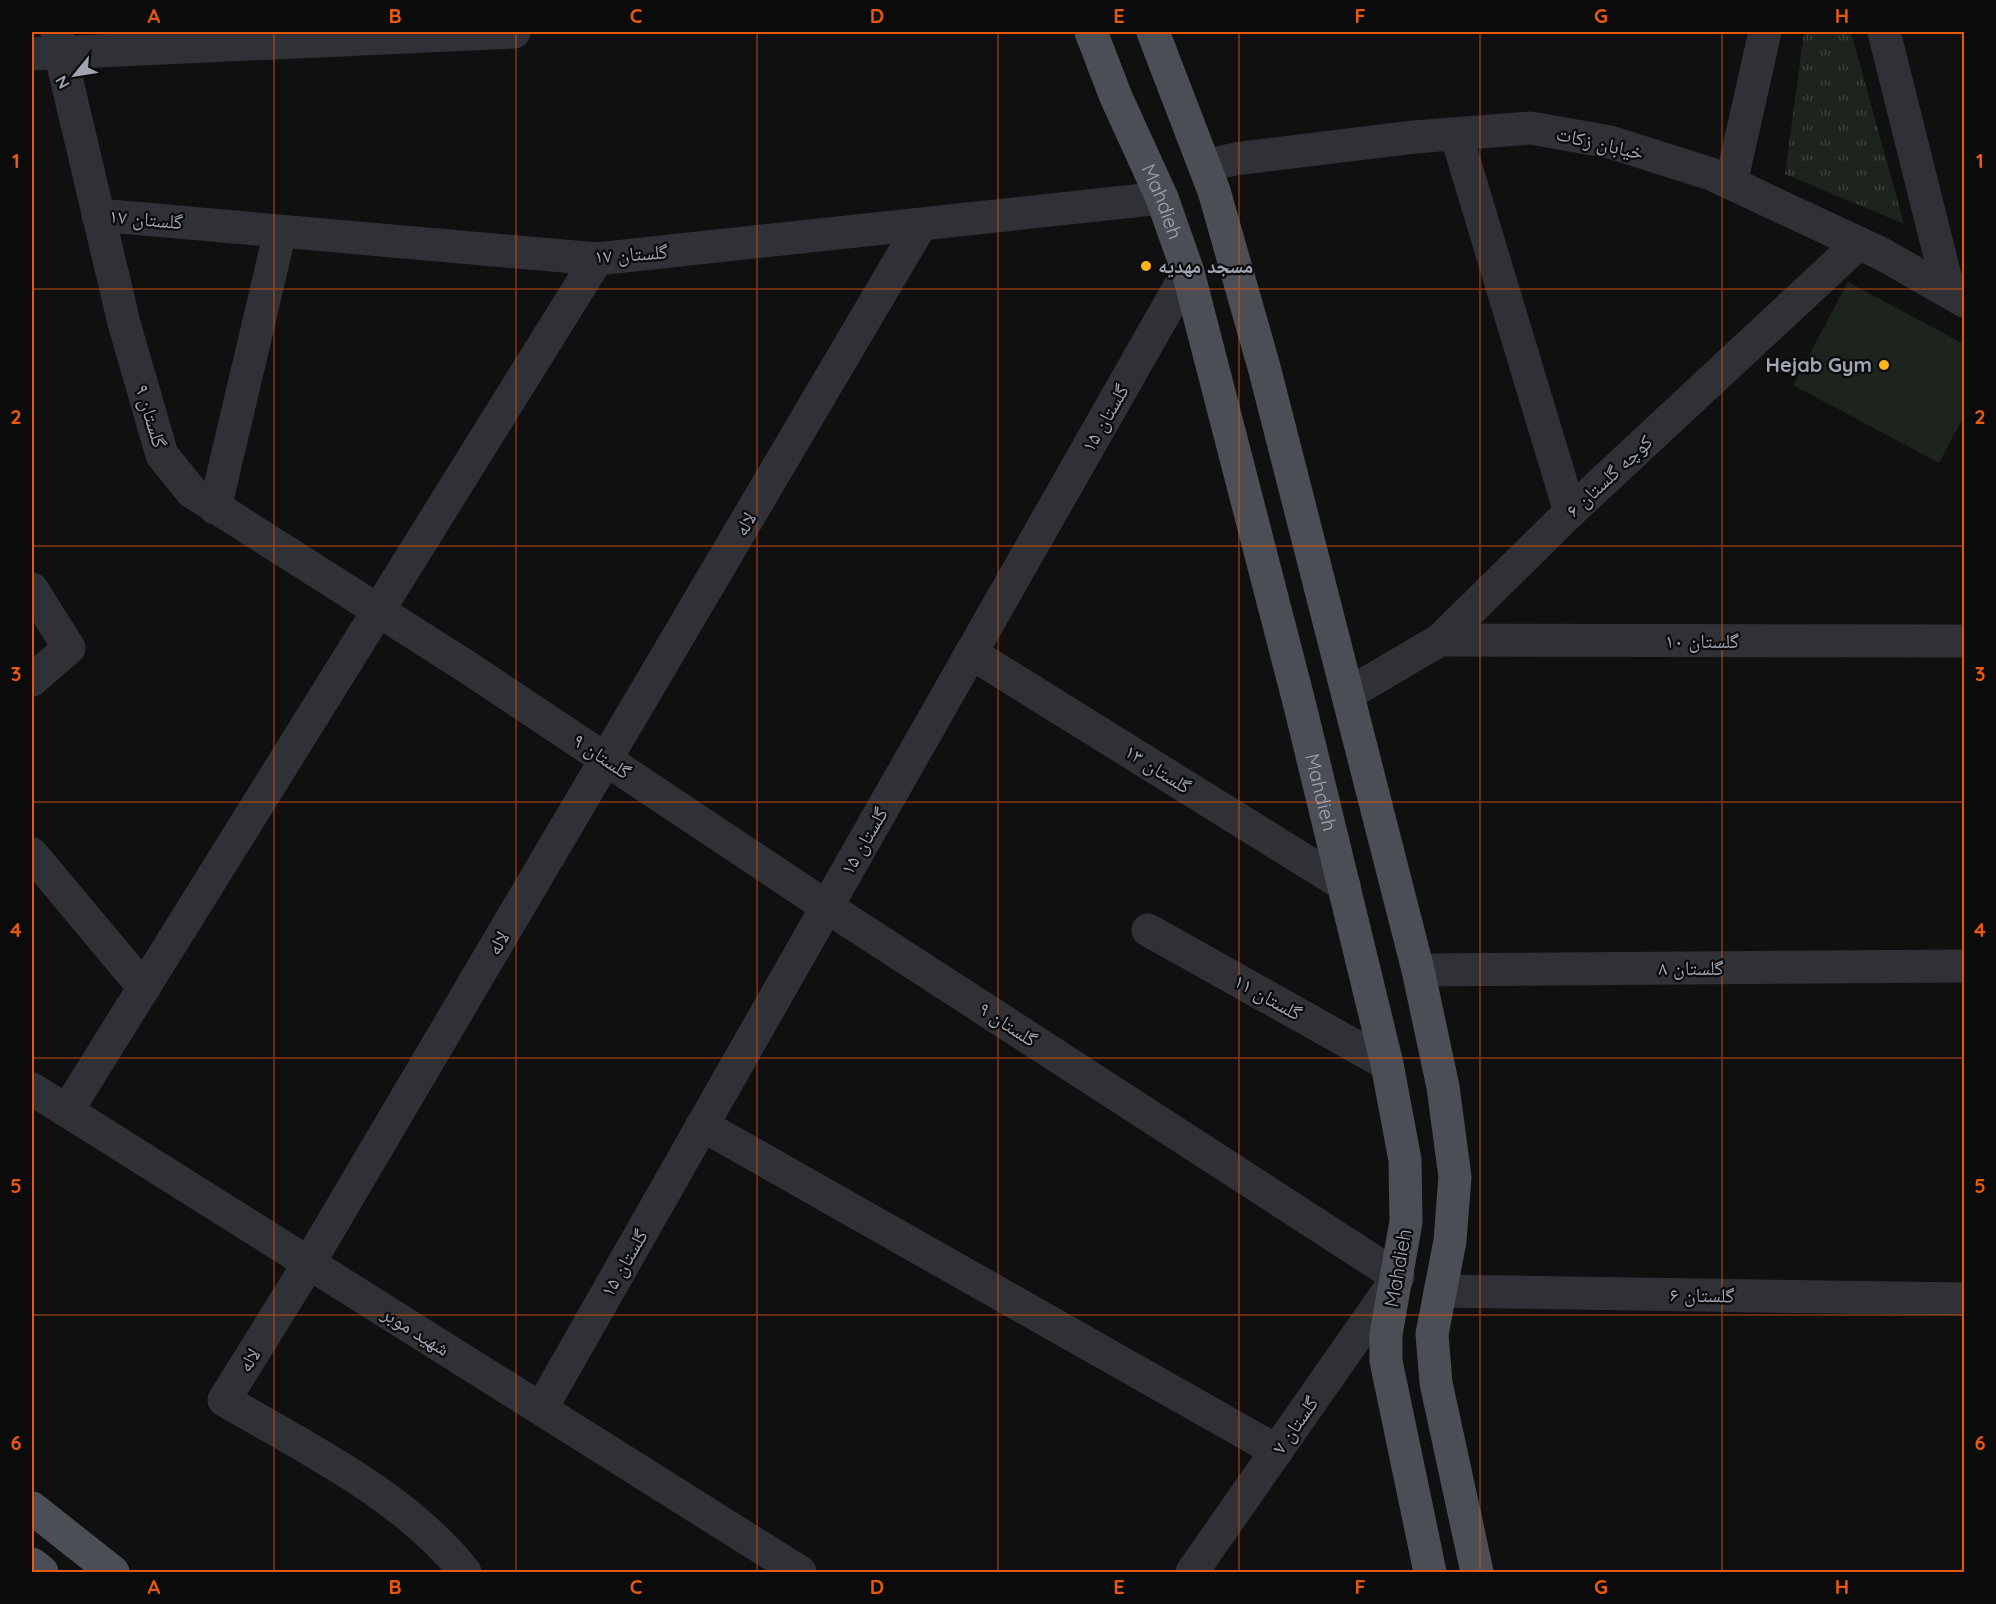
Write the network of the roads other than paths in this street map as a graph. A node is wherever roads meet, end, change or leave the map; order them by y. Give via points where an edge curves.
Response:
1 (514, 32) edge
2 (1091, 32) edge
3 (1153, 32) edge
4 (1765, 32) edge
5 (1884, 32) edge
6 (50, 46) edge
7 (1456, 134) junction
8 (1205, 166) junction
9 (1731, 183) junction
10 (1162, 198) junction
11 (98, 214) junction
12 (920, 226) junction
13 (280, 232) junction
14 (1859, 243) junction
15 (597, 259) junction
16 (1188, 272) junction
17 (1957, 296) edge
18 (215, 508) junction
19 (1570, 512) junction
20 (32, 589) edge
21 (379, 610) junction
22 (1440, 640) junction
23 (1965, 641) edge
24 (971, 652) junction
25 (32, 680) edge
26 (1348, 694) junction
27 (606, 759) junction
28 (32, 854) edge
29 (1344, 885) junction
30 (827, 907) junction
31 (1148, 930) dead end
32 (1965, 966) edge
33 (1418, 970) junction
34 (144, 988) junction
35 (1387, 1064) junction
36 (32, 1089) edge
37 (67, 1111) junction
38 (702, 1125) junction
39 (309, 1263) junction
40 (1398, 1277) junction
41 (1440, 1291) junction
42 (1965, 1299) edge
43 (541, 1409) junction
44 (1277, 1451) junction
45 (32, 1508) edge
46 (32, 1564) edge
47 (42, 1572) edge
48 (113, 1572) edge
49 (465, 1572) edge
50 (800, 1572) edge
51 (1192, 1572) edge
52 (1430, 1572) edge
53 (1477, 1572) edge

1 - 6 street
2 - 10 main road, Mahdieh
3 - 8 main road
4 - 9 street
5 - 17 street
6 - 11 street, گلستان ۹
7 - 8 street, خیابان زکات via 1235,159
7 - 9 street, خیابان زکات via 1532,128 1610,142
7 - 19 street
8 - 10 main road
8 - 26 main road via 1264,367
9 - 14 street, خیابان زکات
10 - 12 street, گلستان ۱۷
10 - 16 main road, Mahdieh
11 - 13 street, گلستان ۱۷
11 - 18 street, گلستان ۹ via 162,455 192,492
12 - 15 street, گلستان ۱۷
12 - 27 street, لاله
13 - 15 street, گلستان ۱۷
13 - 18 street
14 - 17 street, خیابان زکات
14 - 19 street, کوچه گلستان ۶
15 - 21 street
16 - 24 street, گلستان ۱۵
16 - 29 main road, Mahdieh
18 - 21 street, گلستان ۹
19 - 22 street, کوچه گلستان ۶
20 - 25 street via 69,648
21 - 27 street, گلستان ۹
21 - 34 street
22 - 23 street, گلستان ۱۰
22 - 26 street, کوچه گلستان ۶
24 - 29 street, گلستان ۱۳
24 - 30 street, گلستان ۱۵
26 - 33 main road
27 - 30 street, گلستان ۹
27 - 39 street, لاله
28 - 34 street
29 - 35 main road, Mahdieh
30 - 38 street, گلستان ۱۵
30 - 40 street, گلستان ۹
31 - 35 street, گلستان ۱۱
32 - 33 street, گلستان ۸
33 - 41 main road via 1454,1155 1455,1200
34 - 37 street
35 - 40 main road, Mahdieh via 1405,1160 1406,1222
36 - 37 street, شهید موبر
37 - 39 street, شهید موبر
38 - 43 street, گلستان ۱۵
38 - 44 street
39 - 43 street, شهید موبر
39 - 49 street, لاله via 224,1400 360,1480 444,1546
40 - 41 main road
40 - 44 street, گلستان ۷
40 - 52 main road, Mahdieh via 1386,1334 1386,1361
41 - 42 street, گلستان ۶
41 - 53 main road via 1432,1334 1436,1383
43 - 50 street, شهید موبر
44 - 51 street, گلستان ۷
45 - 48 main road
46 - 47 main road

